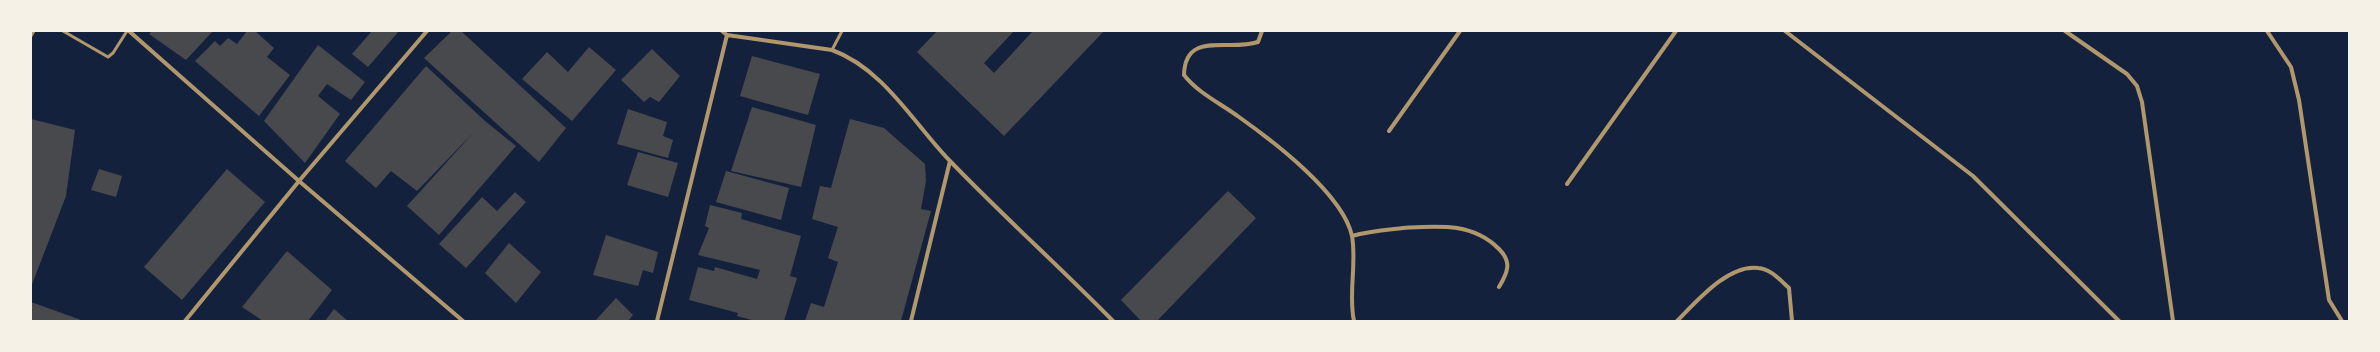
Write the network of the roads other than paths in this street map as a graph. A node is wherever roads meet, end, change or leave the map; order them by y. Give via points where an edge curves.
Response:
1 (34, 31) edge
2 (63, 31) edge
3 (128, 31) edge
4 (428, 31) edge
5 (722, 31) edge
6 (842, 31) edge
7 (1262, 31) edge
8 (1460, 31) edge
9 (1676, 31) edge
10 (1785, 31) edge
11 (2065, 31) edge
12 (2267, 31) edge
13 (726, 35) junction
14 (31, 36) edge
15 (832, 50) junction
16 (1389, 131) dead end
17 (950, 161) junction
18 (299, 181) junction
19 (1567, 184) dead end
20 (1352, 236) junction
21 (1499, 287) dead end
22 (185, 321) edge
23 (462, 321) edge
24 (658, 321) edge
25 (911, 321) edge
26 (1113, 321) edge
27 (1354, 321) edge
28 (1677, 321) edge
29 (1792, 321) edge
30 (2118, 321) edge
31 (2174, 321) edge
32 (2342, 321) edge

1 - 14 lane
2 - 3 lane via 108,57
3 - 18 street
4 - 18 street
5 - 13 street
6 - 15 lane
7 - 20 street via 1258,42 1246,46 1198,47 1189,54 1184,64 1184,75 1192,86 1287,154 1316,182 1342,213
8 - 16 street
9 - 19 street
10 - 30 street via 1973,176
11 - 31 street via 2127,74 2137,86 2142,102
12 - 32 street via 2291,67 2299,100 2329,300
13 - 15 street
13 - 24 street
15 - 17 street via 846,55 874,74
17 - 25 street
17 - 26 street
18 - 22 street
18 - 23 street
20 - 21 street via 1365,232 1427,226 1456,227 1474,232 1490,240 1505,256 1508,273
20 - 27 street
28 - 29 street via 1718,282 1740,270 1758,268 1776,275 1789,288

